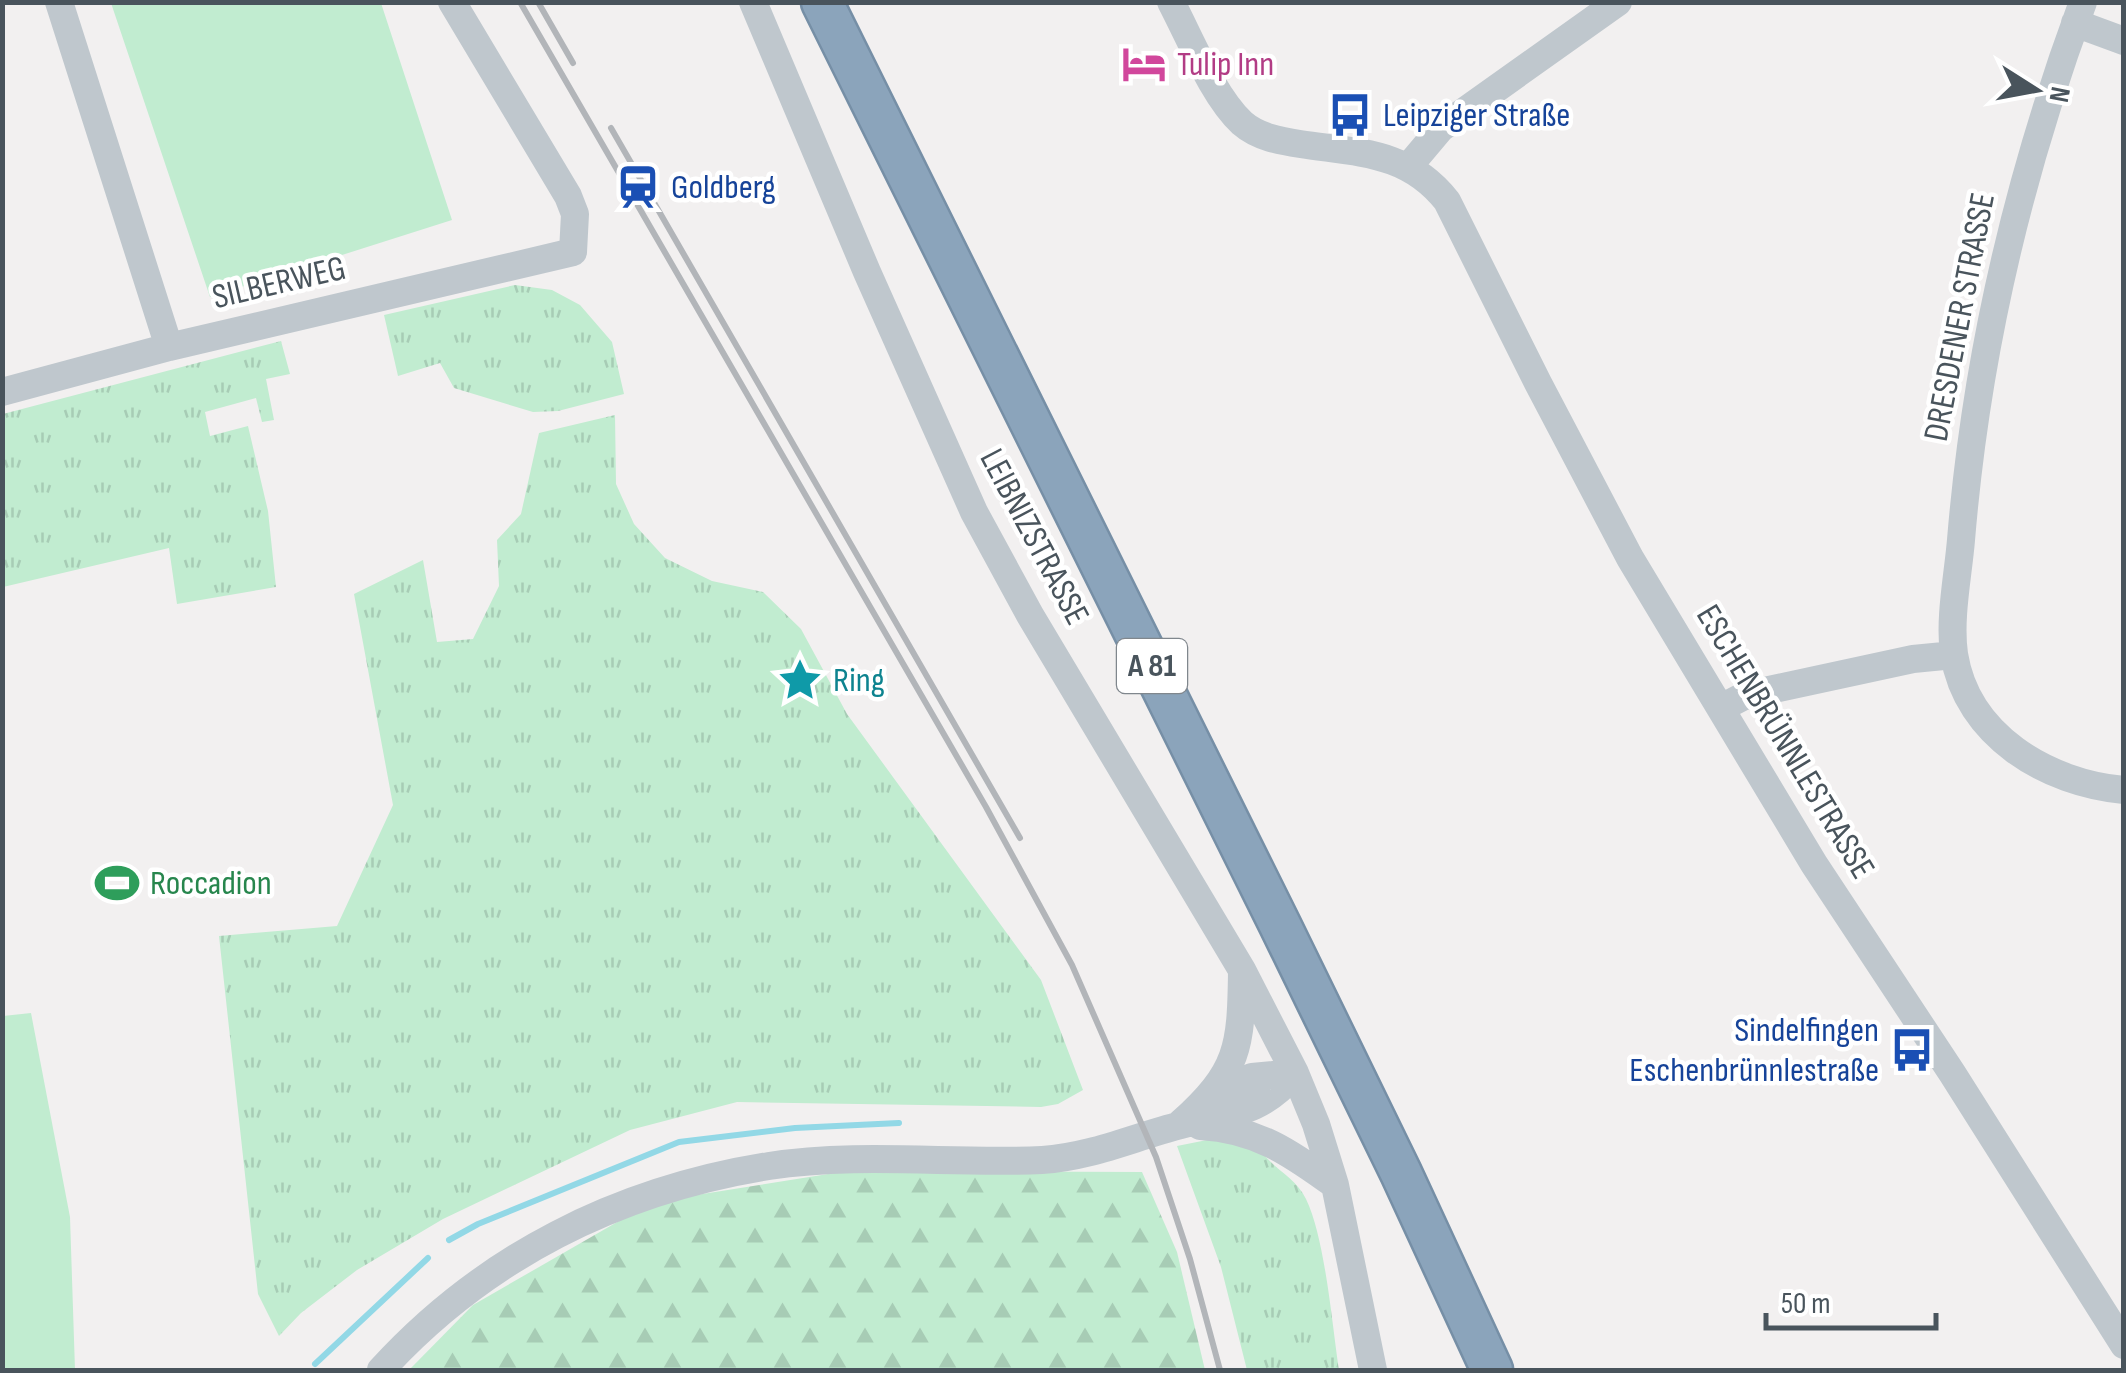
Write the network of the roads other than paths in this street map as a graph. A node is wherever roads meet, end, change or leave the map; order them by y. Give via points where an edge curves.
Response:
1 (59, 2) edge
2 (452, 2) edge
3 (753, 2) edge
4 (822, 2) edge
5 (852, 2) edge
6 (1172, 2) edge
7 (1618, 2) edge
8 (2079, 13) edge
9 (2124, 40) edge
10 (1408, 166) junction
11 (169, 347) junction
12 (2, 392) edge
13 (1954, 655) junction
14 (1720, 708) junction
15 (2124, 790) edge
16 (1242, 970) junction
17 (1295, 1074) junction
18 (1212, 1096) junction
19 (1179, 1126) junction
20 (1335, 1185) junction
21 (2124, 1345) edge
22 (381, 1370) edge
23 (1374, 1370) edge
24 (1492, 1370) edge
25 (1522, 1370) edge

1 - 11 street
2 - 11 street, SILBERWEG via 568,196 575,214 574,252
3 - 16 street, LEIBNIZSTRASSE via 974,512
4 - 24 highway, A 81 via 1289,943
5 - 25 highway, A 81 via 1415,1140
6 - 10 street via 1242,122 1279,141
7 - 10 street via 1441,128
8 - 9 street
8 - 13 street, DRESDENER STRASSE via 2027,174 1990,336 1968,470
10 - 14 street, ESCHENBRÜNNLESTRASSE via 1457,216 1623,545
11 - 12 street, SILBERWEG
13 - 14 street via 1746,695
13 - 15 street via 1978,714 2027,760 2058,777
14 - 21 street, ESCHENBRÜNNLESTRASSE
16 - 17 street, LEIBNIZSTRASSE
16 - 18 street via 1237,1048
17 - 18 street via 1252,1077
17 - 19 street via 1263,1104
17 - 20 street, LEIBNIZSTRASSE
18 - 19 street
19 - 20 street via 1223,1127 1276,1143
19 - 22 street via 1090,1154 822,1160 649,1194 576,1222 516,1256 459,1295
20 - 23 street, LEIBNIZSTRASSE

